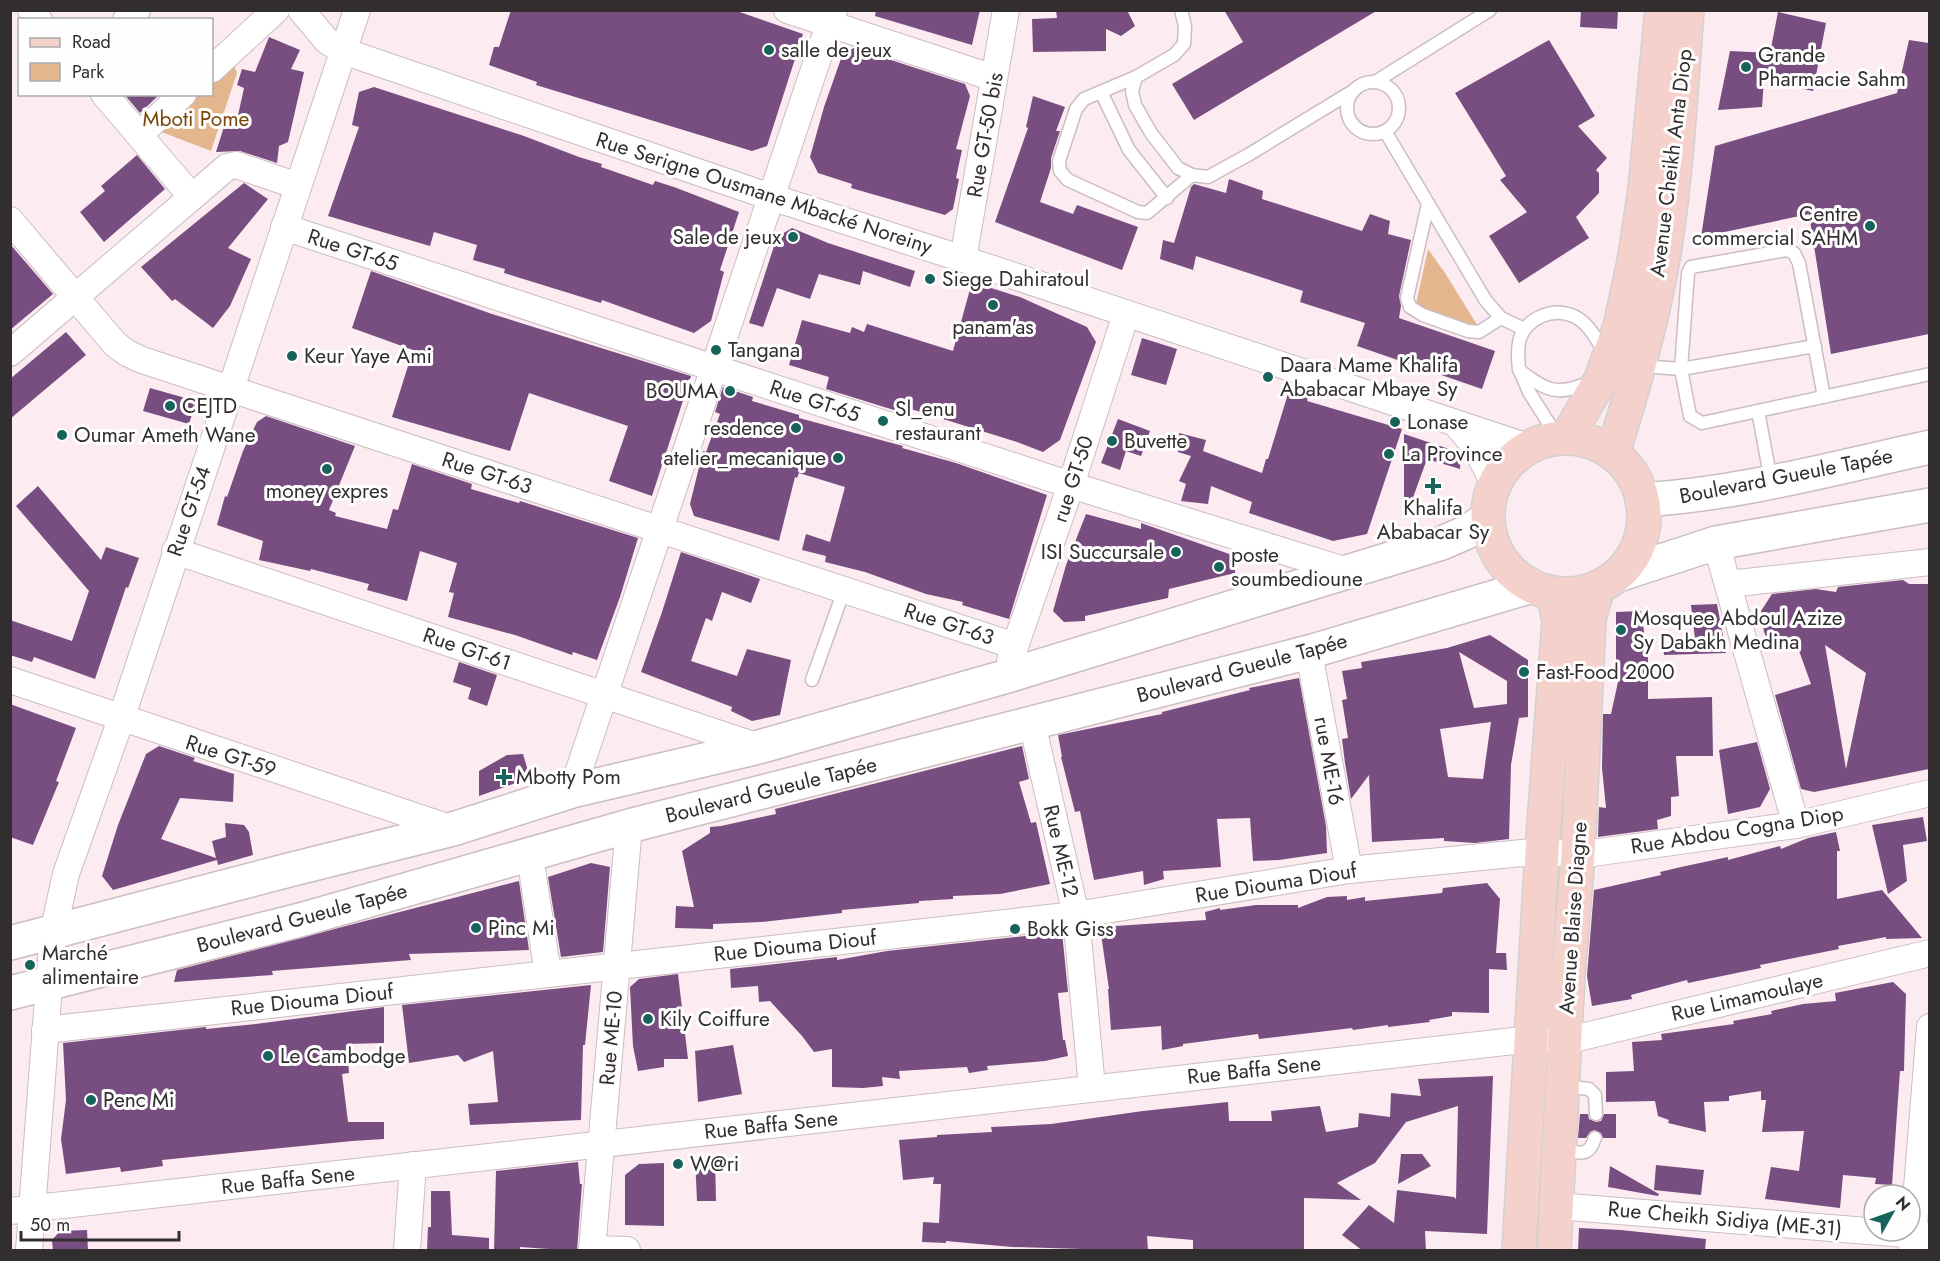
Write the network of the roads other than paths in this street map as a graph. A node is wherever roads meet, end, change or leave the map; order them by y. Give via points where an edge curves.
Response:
1 (276, 10) edge
2 (301, 10) edge
3 (357, 10) edge
4 (788, 10) edge
5 (1006, 10) edge
6 (1181, 10) edge
7 (1490, 10) edge
8 (1662, 10) edge
9 (1687, 10) edge
10 (831, 18) edge
11 (335, 46) junction
12 (213, 68) edge
13 (1136, 77) junction
14 (994, 78) junction
15 (1375, 82) junction
16 (1353, 91) junction
17 (1101, 92) junction
18 (106, 96) edge
19 (181, 96) edge
20 (1385, 131) junction
21 (139, 135) junction
22 (1192, 176) junction
23 (298, 186) junction
24 (192, 197) junction
25 (771, 197) junction
26 (1167, 198) junction
27 (1428, 204) junction
28 (10, 220) edge
29 (284, 227) junction
30 (963, 259) junction
31 (76, 298) junction
32 (1126, 314) junction
33 (1501, 318) junction
34 (1524, 329) junction
35 (1815, 346) junction
36 (10, 353) edge
37 (1641, 366) junction
38 (714, 368) junction
39 (1605, 369) junction
40 (1682, 369) junction
41 (1520, 370) junction
42 (1929, 374) edge
43 (230, 389) junction
44 (1824, 397) junction
45 (1758, 411) junction
46 (1457, 425) junction
47 (1563, 437) junction
48 (1528, 447) junction
49 (1929, 447) edge
50 (1613, 453) junction
51 (1494, 483) junction
52 (1771, 483) junction
53 (1071, 485) junction
54 (1642, 500) junction
55 (1929, 505) edge
56 (1488, 518) junction
57 (660, 530) junction
58 (1716, 543) junction
59 (175, 551) junction
60 (1929, 562) edge
61 (1347, 571) junction
62 (1608, 581) junction
63 (1728, 584) junction
64 (844, 590) junction
65 (1542, 590) junction
66 (1015, 646) junction
67 (1309, 651) junction
68 (1004, 677) junction
69 (10, 680) edge
70 (812, 680) dead end
71 (604, 695) junction
72 (1570, 699) junction
73 (121, 719) junction
74 (1032, 723) junction
75 (759, 747) junction
76 (572, 791) junction
77 (1929, 793) edge
78 (1796, 825) junction
79 (629, 826) junction
80 (453, 829) junction
81 (1542, 851) junction
82 (1578, 855) junction
83 (530, 856) junction
84 (1349, 870) junction
85 (1076, 915) junction
86 (53, 933) junction
87 (10, 943) edge
88 (1929, 953) edge
89 (617, 966) junction
90 (548, 974) junction
91 (49, 984) junction
92 (10, 993) edge
93 (1929, 1027) edge
94 (45, 1030) junction
95 (1532, 1039) junction
96 (1565, 1041) junction
97 (1562, 1085) junction
98 (1092, 1088) junction
99 (1596, 1114) dead end
100 (1595, 1138) dead end
101 (601, 1144) junction
102 (1560, 1150) junction
103 (413, 1165) junction
104 (1921, 1183) edge
105 (1557, 1206) junction
106 (21, 1210) edge
107 (1862, 1235) edge
108 (592, 1250) edge
109 (29, 1251) edge
110 (407, 1251) edge
111 (627, 1251) edge
112 (1519, 1251) edge
113 (1554, 1251) edge

1 - 12 street
2 - 11 street
3 - 11 street, Rue GT-54
4 - 10 street
5 - 14 street, Rue GT-50 bis
6 - 13 lane via 1184,44 1174,55
7 - 15 lane
8 - 39 main road, Avenue Cheikh Anta Diop via 1634,262 1620,327
9 - 37 main road, Avenue Cheikh Anta Diop via 1665,248
10 - 14 street
10 - 25 street
11 - 23 street, Rue GT-54
11 - 25 street, Rue Serigne Ousmane Mbacké Noreiny
13 - 17 lane
13 - 22 lane via 1132,91 1135,105 1178,168
14 - 30 street, Rue GT-50 bis
15 - 16 lane
15 - 20 lane via 1394,93 1398,103 1394,124
16 - 20 lane via 1348,100 1349,120 1365,133
16 - 22 lane via 1208,177
17 - 26 lane via 1129,150
17 - 26 lane via 1084,99 1076,109 1059,161 1060,171 1068,180 1138,212 1147,213
18 - 21 street
19 - 21 street
20 - 27 lane
21 - 24 street
22 - 26 lane
23 - 24 street via 236,165 227,167
23 - 29 street, Rue GT-54
24 - 31 street
25 - 30 street, Rue Serigne Ousmane Mbacké Noreiny
25 - 38 street
27 - 33 lane via 1486,301
27 - 33 lane via 1407,298 1410,308 1468,331 1479,332
28 - 31 street, Rue GT-63
29 - 38 street, Rue GT-65
29 - 43 street, Rue GT-54
30 - 32 street, Rue Serigne Ousmane Mbacké Noreiny
31 - 36 street
31 - 43 street, Rue GT-63 via 127,353
32 - 46 street, Rue Serigne Ousmane Mbacké Noreiny
32 - 53 street, rue GT-50
33 - 34 lane
34 - 39 lane via 1545,314 1572,315 1586,326
34 - 41 lane via 1517,355
35 - 40 lane
35 - 40 lane via 1800,263 1794,253 1786,250 1691,267
35 - 44 lane
37 - 40 lane
37 - 50 main road, Avenue Cheikh Anta Diop
38 - 53 street, Rue GT-65
38 - 57 street
39 - 41 lane via 1568,391 1538,384
39 - 47 main road, Avenue Cheikh Anta Diop
40 - 45 lane via 1694,420 1702,423
41 - 47 lane via 1529,392
42 - 44 lane
43 - 57 street, Rue GT-63
43 - 59 street, Rue GT-54
44 - 45 lane
45 - 52 lane
46 - 48 street
46 - 51 street via 1474,445
47 - 48 main road
47 - 50 main road via 1591,442
48 - 51 main road via 1508,463
49 - 52 street, Boulevard Gueule Tapée
50 - 54 main road via 1632,474
51 - 56 main road
52 - 54 street, Boulevard Gueule Tapée via 1682,498
53 - 61 street, Rue GT-65
53 - 66 street, rue GT-50
54 - 62 main road via 1644,523 1638,546 1633,557
55 - 58 street
56 - 61 street via 1442,543
56 - 65 main road via 1489,532 1500,558 1514,574
57 - 64 street, Rue GT-63
57 - 71 street
58 - 62 street
58 - 63 street
59 - 71 street, Rue GT-61
59 - 73 street, Rue GT-54
60 - 63 street
61 - 68 street
62 - 65 main road via 1576,593
62 - 72 main road, Avenue Blaise Diagne via 1589,618
63 - 78 street
64 - 66 street, Rue GT-63
64 - 70 lane
65 - 67 street, Boulevard Gueule Tapée
65 - 72 main road, Avenue Blaise Diagne via 1559,621
66 - 68 street, rue GT-50
67 - 74 street, Boulevard Gueule Tapée
67 - 84 street, rue ME-16
68 - 75 street
69 - 73 street, Rue GT-59
71 - 75 street, Rue GT-61
71 - 76 street
72 - 81 main road, Avenue Blaise Diagne
72 - 82 main road, Avenue Blaise Diagne
73 - 80 street, Rue GT-59
73 - 86 street, Rue GT-54 via 66,874
74 - 79 street, Boulevard Gueule Tapée
74 - 85 street, Rue ME-12
75 - 76 street
76 - 80 street
77 - 78 street, Rue Abdou Cogna Diop
78 - 82 street, Rue Abdou Cogna Diop
79 - 83 street, Boulevard Gueule Tapée
79 - 89 street, Rue ME-10
80 - 86 street
81 - 82 street, Rue Abdou Cogna Diop
81 - 84 street, Rue Diouma Diouf
81 - 95 main road, Avenue Blaise Diagne
82 - 96 main road, Avenue Blaise Diagne
83 - 90 street
83 - 91 street, Boulevard Gueule Tapée
84 - 85 street, Rue Diouma Diouf
85 - 89 street, Rue Diouma Diouf
85 - 98 street, Rue ME-12
86 - 87 street
86 - 91 street
88 - 96 street, Rue Limamoulaye
89 - 90 street, Rue Diouma Diouf
89 - 101 street, Rue ME-10
90 - 94 street, Rue Diouma Diouf
91 - 92 street, Boulevard Gueule Tapée
91 - 94 street
93 - 104 street
94 - 106 street
95 - 96 street, Rue Limamoulaye
95 - 98 street, Rue Baffa Sene
95 - 112 main road, Avenue Blaise Diagne
96 - 97 main road, Avenue Blaise Diagne
97 - 99 lane via 1589,1089 1595,1095
97 - 102 main road, Avenue Blaise Diagne
98 - 101 street, Rue Baffa Sene
100 - 102 lane via 1592,1149 1585,1153
101 - 103 street, Rue Baffa Sene
101 - 108 street, Rue ME-10
102 - 105 main road, Avenue Blaise Diagne
103 - 106 street, Rue Baffa Sene
103 - 110 street
105 - 107 street, Rue Cheikh Sidiya (ME-31)
105 - 113 main road, Avenue Blaise Diagne
106 - 109 street
108 - 111 street

